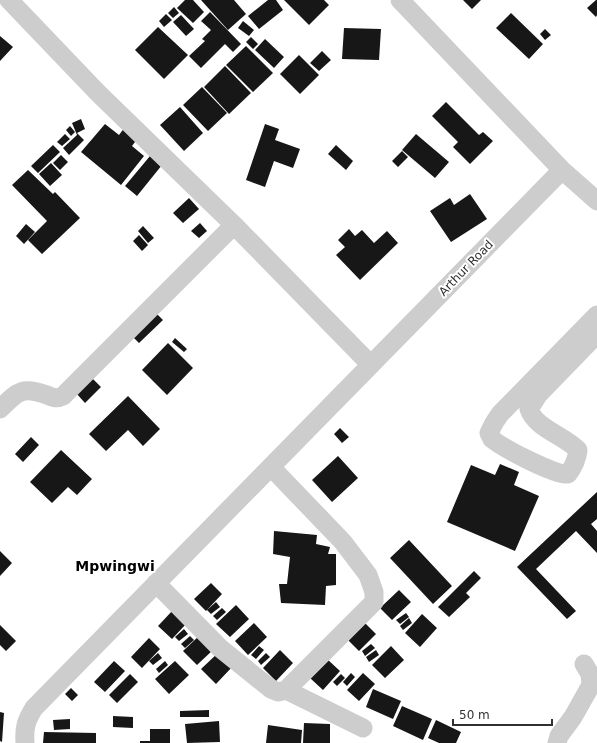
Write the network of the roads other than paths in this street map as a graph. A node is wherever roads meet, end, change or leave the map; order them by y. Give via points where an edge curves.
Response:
1 (9, 0) edge
2 (400, 0) edge
3 (562, 170) junction
4 (597, 201) edge
5 (234, 225) junction
6 (597, 315) edge
7 (597, 334) edge
8 (371, 365) junction
9 (0, 409) edge
10 (271, 467) junction
11 (156, 583) junction
12 (584, 664) dead end
13 (286, 690) junction
14 (363, 728) dead end
15 (25, 743) edge
16 (557, 743) edge

1 - 5 street via 98,93
2 - 3 street
3 - 4 street
3 - 8 street, Arthur Road
5 - 8 street
5 - 9 street via 63,396 57,398 28,390 22,391
6 - 7 street via 500,414 489,433 492,439 545,467 564,475 568,474 578,457 578,450 541,424 534,418 530,409 538,395
8 - 10 street, Arthur Road
10 - 11 street, Arthur Road
10 - 13 street via 343,542 368,575 374,592 374,602
11 - 13 street via 220,648 271,689 278,692
11 - 15 street, Arthur Road via 34,708 26,720
12 - 16 street via 590,674 591,685
13 - 14 street

